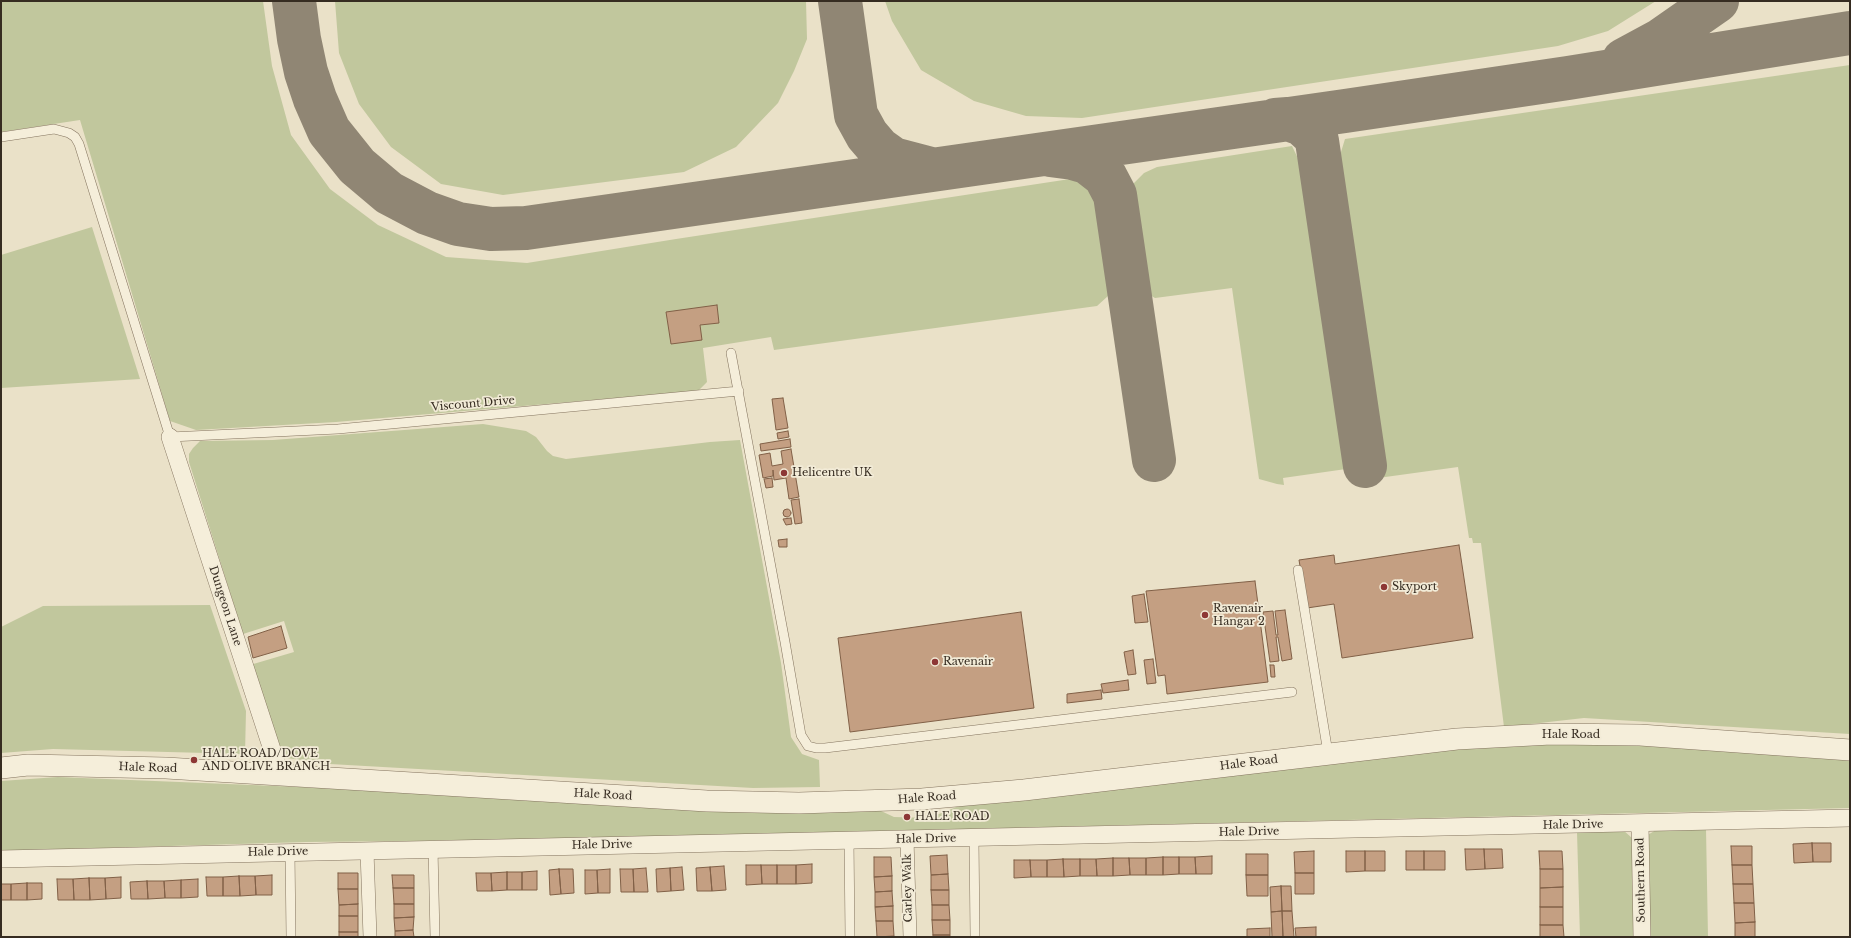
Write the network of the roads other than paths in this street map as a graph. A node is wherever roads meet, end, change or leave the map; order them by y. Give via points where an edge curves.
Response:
1 (1, 137) edge
2 (731, 353) dead end
3 (739, 391) junction
4 (170, 437) junction
5 (1298, 570) dead end
6 (1292, 692) dead end
7 (1850, 750) edge
8 (1328, 753) junction
9 (1, 768) edge
10 (280, 774) junction
11 (1850, 818) edge
12 (1640, 824) junction
13 (974, 838) junction
14 (849, 839) junction
15 (907, 840) junction
16 (432, 848) junction
17 (367, 850) junction
18 (290, 852) junction
19 (1, 859) edge
20 (291, 937) edge
21 (370, 937) edge
22 (435, 937) edge
23 (850, 937) edge
24 (910, 937) edge
25 (975, 937) edge
26 (1642, 937) edge

1 - 4 lane via 54,129 69,133 80,144
2 - 3 lane
3 - 4 lane, Viscount Drive via 346,428
3 - 6 lane via 801,735 808,746 825,748
4 - 10 street, Dungeon Lane
5 - 8 lane
7 - 8 street, Hale Road via 1640,735 1551,734 1457,739
8 - 10 street, Hale Road via 1112,780 930,799 798,803 744,803 470,788
9 - 10 street, Hale Road via 28,765
11 - 12 street, Hale Drive
12 - 13 street, Hale Drive
12 - 26 street, Southern Road
13 - 15 street, Hale Drive
13 - 25 lane
14 - 15 street, Hale Drive
14 - 16 street, Hale Drive
14 - 23 lane
15 - 24 street, Carley Walk
16 - 17 street, Hale Drive
16 - 22 lane
17 - 18 street, Hale Drive
17 - 21 street
18 - 19 street, Hale Drive
18 - 20 lane

